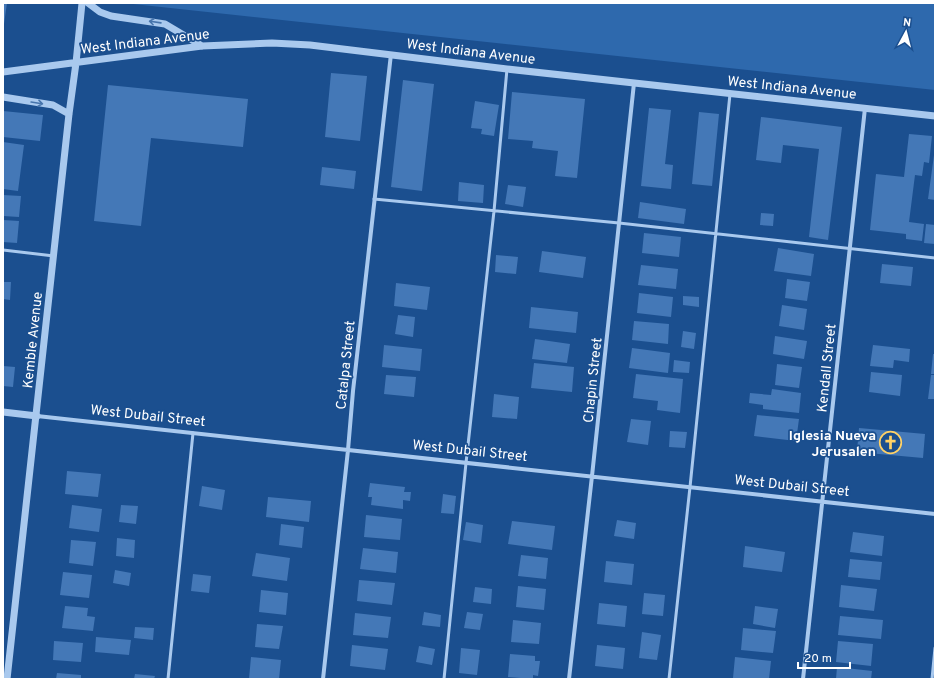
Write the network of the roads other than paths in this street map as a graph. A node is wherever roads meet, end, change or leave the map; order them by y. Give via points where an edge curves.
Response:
1 (82, 3) edge
2 (88, 3) edge
3 (202, 46) junction
4 (391, 54) junction
5 (76, 63) junction
6 (506, 69) junction
7 (3, 72) edge
8 (634, 83) junction
9 (730, 94) junction
10 (3, 97) edge
11 (865, 108) junction
12 (69, 114) junction
13 (935, 116) edge
14 (374, 200) junction
15 (494, 211) junction
16 (619, 223) junction
17 (716, 233) junction
18 (850, 249) junction
19 (3, 250) edge
20 (54, 256) junction
21 (935, 258) edge
22 (3, 412) edge
23 (37, 416) junction
24 (193, 433) junction
25 (348, 450) junction
26 (466, 463) junction
27 (592, 476) junction
28 (690, 487) junction
29 (822, 502) junction
30 (935, 514) edge
31 (935, 648) edge
32 (7, 653) edge
33 (7, 679) edge
34 (168, 679) edge
35 (323, 679) edge
36 (444, 679) edge
37 (569, 679) edge
38 (669, 679) edge
39 (803, 679) edge
40 (932, 679) edge

1 - 5 street, Kemble Avenue
3 -> 2 street via 165,24 111,16
3 - 4 street, West Indiana Avenue via 272,43
3 - 5 street, West Indiana Avenue
4 - 6 street, West Indiana Avenue
4 - 14 street, Catalpa Street
5 - 7 street, West Indiana Avenue
5 - 12 street, Kemble Avenue
6 - 8 street, West Indiana Avenue
6 - 15 lane
8 - 9 street, West Indiana Avenue
8 - 16 street, Chapin Street
9 - 11 street, West Indiana Avenue
9 - 17 lane
10 -> 12 street via 53,105
11 - 13 street, West Indiana Avenue
11 - 18 street, Kendall Street
12 - 20 street, Kemble Avenue
14 - 15 lane
14 - 25 street, Catalpa Street
15 - 16 lane
15 - 26 lane
16 - 17 lane
16 - 27 street, Chapin Street
17 - 18 lane
17 - 28 lane
18 - 21 lane
18 - 29 street, Kendall Street
19 - 20 lane
20 - 23 street, Kemble Avenue
22 - 23 street, West Dubail Street
23 - 24 street, West Dubail Street
23 - 32 street, Kemble Avenue
24 - 25 street, West Dubail Street
24 - 34 lane
25 - 26 street, West Dubail Street
25 - 35 street, Catalpa Street
26 - 27 street, West Dubail Street
26 - 36 lane
27 - 28 street, West Dubail Street
27 - 37 street, Chapin Street
28 - 29 street, West Dubail Street
28 - 38 lane
29 - 30 street, West Dubail Street
29 - 39 street, Kendall Street
31 - 40 lane
32 - 33 street, Kemble Avenue

